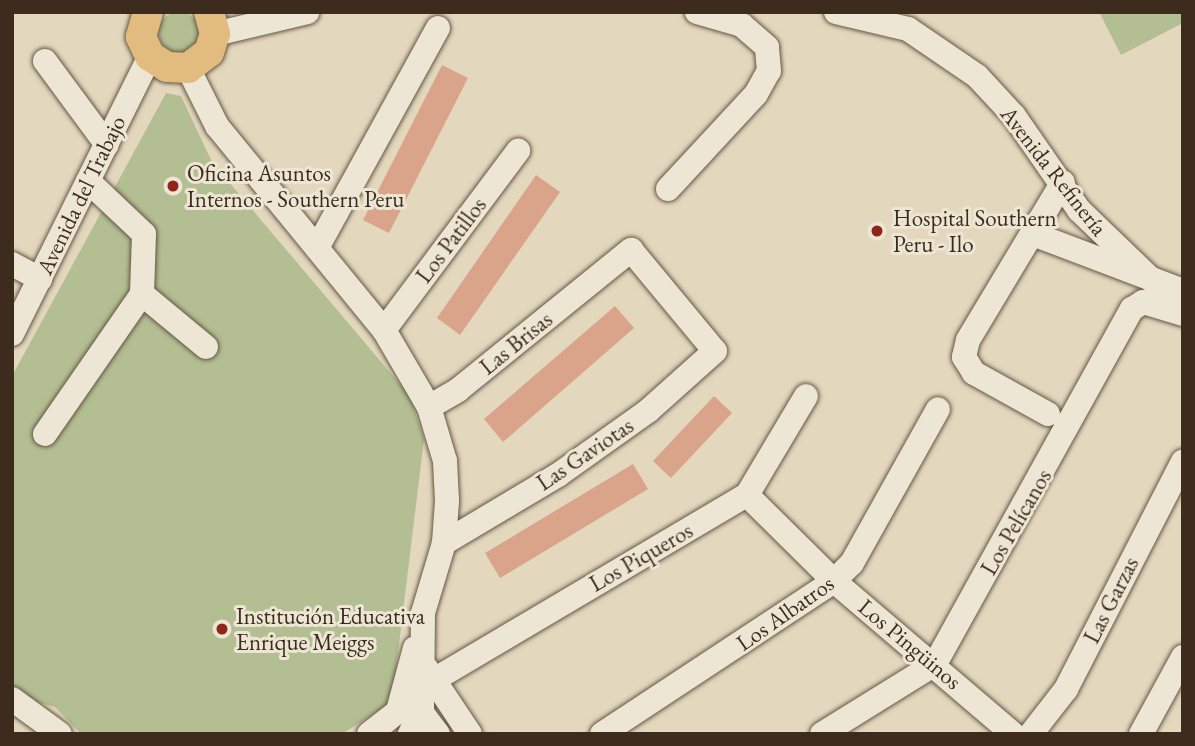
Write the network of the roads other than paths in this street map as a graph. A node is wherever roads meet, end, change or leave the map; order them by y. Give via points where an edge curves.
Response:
1 (307, 12) edge
2 (697, 12) edge
3 (836, 12) edge
4 (144, 13) edge
5 (212, 23) edge
6 (438, 28) dead end
7 (150, 56) junction
8 (45, 61) dead end
9 (188, 68) junction
10 (107, 145) junction
11 (518, 150) dead end
12 (88, 181) junction
13 (1063, 182) junction
14 (668, 189) dead end
15 (1032, 234) junction
16 (317, 248) junction
17 (12, 264) edge
18 (40, 279) junction
19 (1156, 284) junction
20 (1183, 291) edge
21 (142, 294) junction
22 (1183, 314) edge
23 (384, 330) junction
24 (12, 334) edge
25 (206, 347) dead end
26 (715, 351) joint
27 (806, 396) dead end
28 (429, 407) junction
29 (939, 409) dead end
30 (1048, 414) dead end
31 (45, 434) dead end
32 (1183, 461) edge
33 (747, 495) junction
34 (444, 543) junction
35 (834, 581) junction
36 (1183, 657) edge
37 (934, 664) junction
38 (425, 668) junction
39 (12, 699) edge
40 (413, 701) junction
41 (60, 734) edge
42 (369, 734) edge
43 (410, 734) edge
44 (438, 734) edge
45 (470, 734) edge
46 (602, 734) edge
47 (822, 734) edge
48 (1013, 734) edge
49 (1031, 734) edge
50 (1141, 734) edge

1 - 5 street
2 - 14 street via 742,25 767,47 769,71 756,94
3 - 13 street, Avenida Refinería via 908,29 943,48 1014,116
4 - 7 main road via 141,37
5 - 9 main road via 209,52
6 - 16 street
7 - 9 main road via 167,68
7 - 10 street, Avenida del Trabajo
8 - 10 street
9 - 16 street via 218,126 255,179
10 - 12 street, Avenida del Trabajo
11 - 23 street, Los Patillos
12 - 18 street, Avenida del Trabajo
12 - 21 street via 144,234
13 - 15 street
13 - 19 street, Avenida Refinería via 1079,210
15 - 19 street
15 - 30 street via 968,340 964,357 974,373
16 - 23 street
17 - 18 street
18 - 24 street, Avenida del Trabajo
19 - 20 street
21 - 25 street
21 - 31 street
22 - 37 street, Los Pelícanos via 1143,302 1132,309
23 - 28 street
26 - 28 street, Las Brisas via 631,250 458,390
26 - 34 street, Las Gaviotas via 648,411 558,475
27 - 33 street, Los Piqueros
28 - 34 street via 445,461
29 - 35 street, Los Albatros via 852,563
32 - 49 street, Las Garzas via 1066,689
33 - 35 street, Los Pingüinos
33 - 38 street, Los Piqueros
34 - 38 street via 423,613
35 - 37 street, Los Pingüinos
35 - 46 street, Los Albatros
36 - 50 street
37 - 47 street, Los Pelícanos
37 - 48 street, Los Pingüinos
38 - 40 street
38 - 45 street
39 - 41 street
40 - 42 street
40 - 43 street
40 - 44 street

